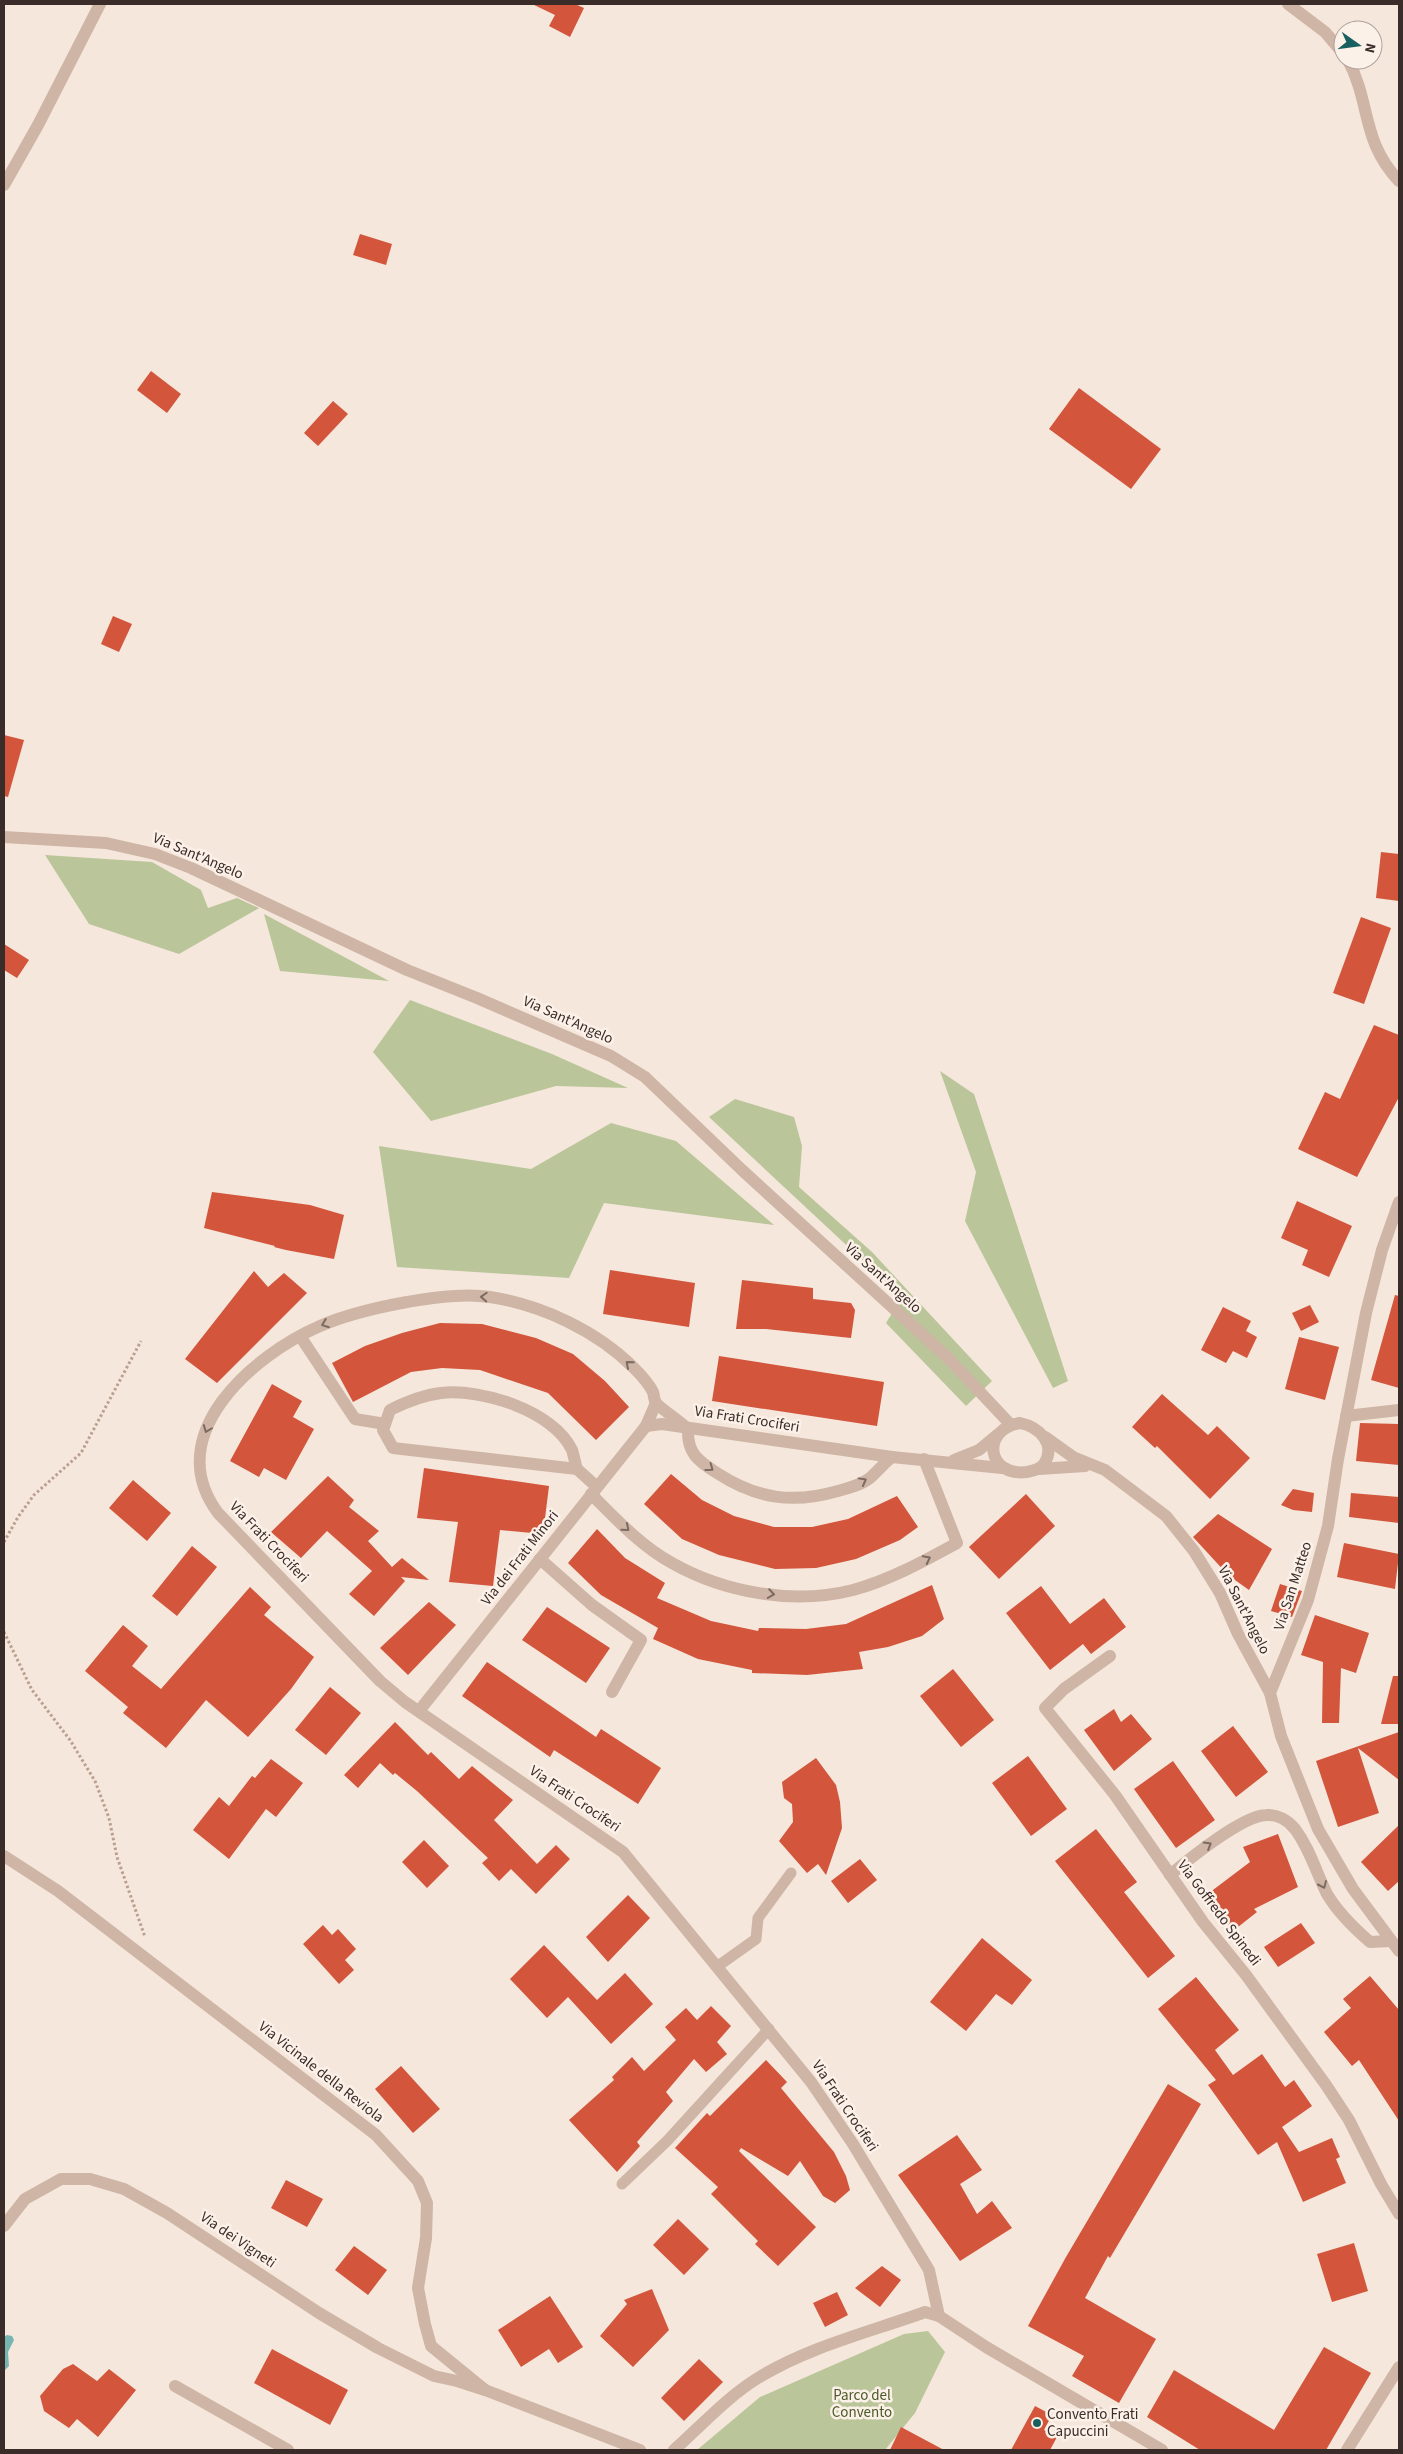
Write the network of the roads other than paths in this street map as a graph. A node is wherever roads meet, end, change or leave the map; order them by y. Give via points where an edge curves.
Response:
1 (100, 4) edge
2 (1288, 4) edge
3 (1333, 41) edge
4 (1352, 70) edge
5 (1399, 181) edge
6 (4, 185) edge
7 (4, 837) edge
8 (1399, 1202) edge
9 (300, 1336) junction
10 (656, 1403) junction
11 (1399, 1410) edge
12 (1346, 1416) junction
13 (385, 1424) junction
14 (1011, 1424) junction
15 (646, 1426) junction
16 (688, 1429) junction
17 (997, 1436) junction
18 (1046, 1437) junction
19 (892, 1457) junction
20 (924, 1459) junction
21 (948, 1462) junction
22 (1002, 1468) junction
23 (1039, 1468) junction
24 (576, 1469) junction
25 (1105, 1470) junction
26 (594, 1491) junction
27 (540, 1559) junction
28 (1110, 1656) dead end
29 (612, 1692) dead end
30 (1270, 1693) junction
31 (419, 1711) junction
32 (4, 1856) edge
33 (792, 1873) dead end
34 (1170, 1875) junction
35 (1395, 1946) edge
36 (718, 1966) junction
37 (769, 2029) junction
38 (622, 2184) dead end
39 (1399, 2214) edge
40 (4, 2226) edge
41 (939, 2316) junction
42 (1399, 2367) edge
43 (457, 2381) joint
44 (175, 2386) dead end
45 (485, 2390) junction
46 (288, 2450) edge
47 (640, 2450) edge
48 (674, 2450) edge
49 (1162, 2450) edge
50 (1347, 2450) edge

1 - 6 street
2 - 3 street
4 - 5 street via 1373,142
7 - 14 street, Via Sant'Angelo via 106,843 161,856 407,970 611,1056 645,1077 749,1177 948,1358
8 - 12 street, Via San Matteo via 1382,1250 1366,1313
10 -> 9 street, Via Frati Crociferi via 652,1390 633,1368 598,1339 550,1313 490,1296 435,1296 329,1322
9 - 13 street via 354,1419
9 -> 31 street, Via Frati Crociferi via 250,1371 219,1404 205,1432 200,1452 198,1463 202,1486 218,1512 380,1681
10 - 15 street, Via dei Frati Minori
10 - 16 street, Via Frati Crociferi
11 - 12 street
12 - 30 street, Via San Matteo via 1328,1526 1317,1567
13 - 24 street via 383,1430 393,1448
13 - 24 street via 390,1410 409,1401 441,1393 476,1394 507,1401 555,1430 571,1450
14 - 17 street
14 - 18 street, Via Sant'Angelo via 1029,1425
15 - 16 street via 662,1424
15 - 26 street, Via dei Frati Minori
16 - 19 street, Via Frati Crociferi
16 -> 19 street via 687,1444 694,1455 738,1487 798,1500 851,1488 869,1478
17 - 21 street via 970,1455
17 - 22 street via 994,1457
18 - 23 street via 1048,1453
18 - 25 street, Via Sant'Angelo via 1073,1457
19 - 20 street, Via Frati Crociferi
20 - 21 street, Via Frati Crociferi
26 -> 20 street via 643,1542 695,1575 751,1591 813,1596 852,1590 882,1580 957,1543
21 - 22 street, Via Frati Crociferi
22 - 23 street via 1022,1473
23 - 25 street via 1075,1465
24 - 26 street
25 - 30 street, Via Sant'Angelo via 1166,1516 1194,1551 1220,1592 1238,1634
26 - 27 street, Via dei Frati Minori
27 - 29 street via 592,1605 641,1640
27 - 31 street, Via dei Frati Minori
28 - 34 street, Via Goffredo Spinedi via 1064,1689 1045,1708 1115,1795
30 - 35 street via 1281,1736 1318,1829 1348,1880
31 - 36 street, Via Frati Crociferi via 623,1852
32 - 45 street, Via Vicinale della Reviola via 58,1890 376,2135 418,2181 427,2203 426,2238 418,2288 431,2346
33 - 36 lane via 758,1918 756,1939
34 -> 35 street via 1199,1850 1253,1818 1275,1815 1295,1828 1328,1895 1358,1932 1370,1942
34 - 39 street, Via Goffredo Spinedi via 1326,2085 1349,2120 1380,2184
36 - 37 street, Via Frati Crociferi
37 - 38 lane via 667,2141
37 - 41 street, Via Frati Crociferi via 811,2082 853,2144 929,2270
40 - 43 street, Via dei Vigneti via 25,2199 61,2179 90,2180 124,2190 167,2213 378,2348 434,2376
41 - 48 street via 925,2312 818,2350 770,2371 745,2387
41 - 49 street
42 - 50 street
43 - 45 street, Via Vicinale della Reviola
44 - 46 street
45 - 47 street, Via Vicinale della Reviola

